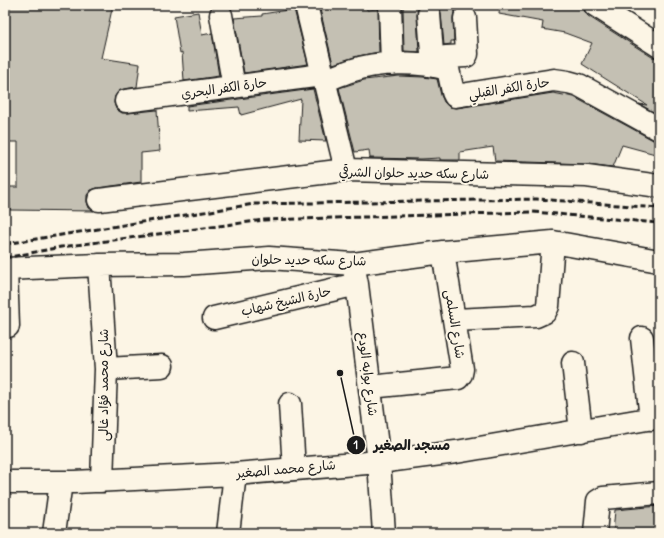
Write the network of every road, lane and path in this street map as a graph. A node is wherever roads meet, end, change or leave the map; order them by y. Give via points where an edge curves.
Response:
1 (306, 5) edge
2 (390, 5) edge
3 (594, 5) edge
4 (429, 14) dead end
5 (221, 15) dead end
6 (465, 18) dead end
7 (659, 46) edge
8 (392, 64) junction
9 (439, 67) junction
10 (323, 78) junction
11 (234, 87) junction
12 (126, 101) dead end
13 (659, 129) edge
14 (346, 170) junction
15 (659, 186) edge
16 (99, 200) dead end
17 (553, 242) junction
18 (443, 252) junction
19 (659, 262) edge
20 (99, 265) junction
21 (5, 269) edge
22 (355, 274) junction
23 (214, 318) dead end
24 (455, 320) junction
25 (8, 326) dead end
26 (642, 338) dead end
27 (573, 363) dead end
28 (162, 366) dead end
29 (106, 369) junction
30 (370, 387) junction
31 (290, 404) dead end
32 (655, 418) edge
33 (581, 430) junction
34 (379, 462) junction
35 (294, 469) junction
36 (235, 474) junction
37 (102, 480) junction
38 (5, 482) edge
39 (60, 482) junction
40 (659, 493) edge
41 (54, 533) edge
42 (228, 533) edge
43 (384, 533) edge
44 (595, 533) edge

1 - 10 street
2 - 8 street
3 - 7 street
4 - 9 street
5 - 11 street
6 - 9 street via 466,56 446,57
8 - 9 street
8 - 10 street via 378,64
9 - 13 street, حارة الكفر القبلي via 448,69 455,96 554,80 568,82 579,85
10 - 11 street, حارة الكفر البحري
10 - 14 street
11 - 12 street, حارة الكفر البحري
14 - 15 street, شارع سكه حديد حلوان الشرقي via 587,176
14 - 16 street, شارع سكه حديد حلوان الشرقي
17 - 18 street, شارع سكه حديد حلوان
17 - 19 street, شارع سكه حديد حلوان
17 - 24 street via 548,306 545,312 536,316
18 - 22 street, شارع سكه حديد حلوان
18 - 24 street, شارع السلمى
20 - 21 street, شارع سكه حديد حلوان
20 - 22 street, شارع سكه حديد حلوان via 184,264 269,258
20 - 29 street, شارع محمد فؤاد غالى
21 - 25 street
22 - 23 street, حارة الشيخ شهاب
22 - 30 street, شارع بوابه الودع
24 - 30 street, شارع السلمى via 462,369 458,378
26 - 32 street
27 - 33 street
28 - 29 street
29 - 37 street, شارع محمد فؤاد غالى
30 - 34 street, شارع بوابه الودع
31 - 35 street
32 - 33 street, شارع محمد الصغير
33 - 34 street, شارع محمد الصغير via 456,452
34 - 35 street, شارع محمد الصغير
34 - 43 street, شارع بوابه الودع
35 - 36 street, شارع محمد الصغير
36 - 37 street, شارع محمد الصغير
36 - 42 street
37 - 39 street, شارع محمد الصغير
38 - 39 street, شارع محمد الصغير
39 - 41 street
40 - 44 street via 603,498 598,501

